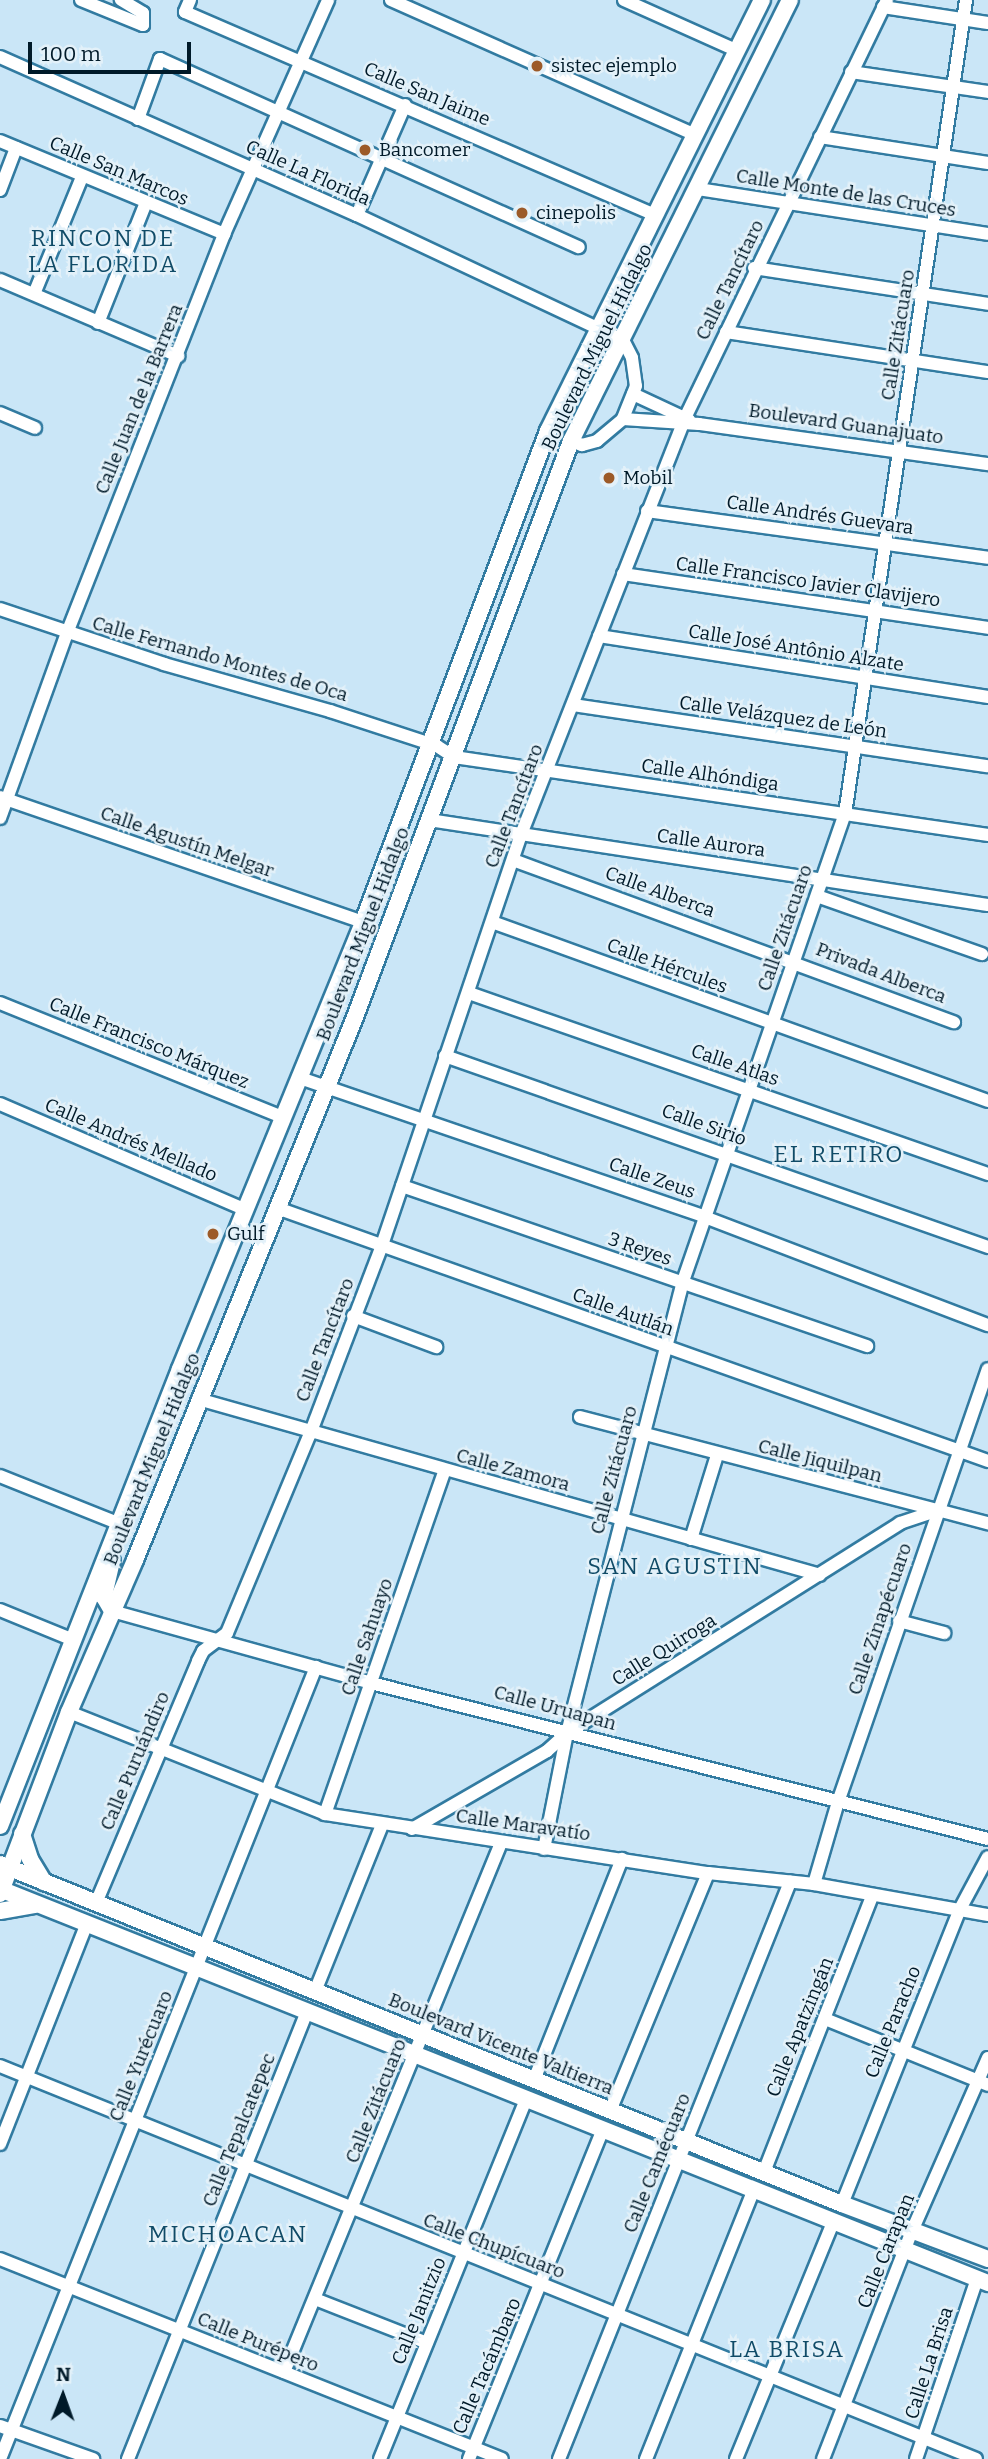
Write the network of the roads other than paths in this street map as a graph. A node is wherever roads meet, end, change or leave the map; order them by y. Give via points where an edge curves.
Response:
1 (81, 0) edge
2 (121, 0) edge
3 (391, 0) edge
4 (624, 0) edge
5 (762, 0) edge
6 (790, 0) edge
7 (966, 0) edge
8 (325, 1) edge
9 (885, 3) edge
10 (188, 6) edge
11 (963, 19) junction
12 (988, 23) edge
13 (736, 50) junction
14 (0, 57) edge
15 (302, 63) junction
16 (851, 72) junction
17 (956, 87) junction
18 (988, 92) edge
19 (405, 105) junction
20 (276, 113) junction
21 (138, 118) junction
22 (693, 134) junction
23 (820, 137) junction
24 (0, 142) edge
25 (16, 148) junction
26 (943, 156) junction
27 (382, 159) junction
28 (988, 163) edge
29 (251, 169) junction
30 (82, 177) junction
31 (698, 189) junction
32 (0, 190) edge
33 (790, 203) junction
34 (145, 205) junction
35 (653, 214) junction
36 (356, 215) junction
37 (933, 226) junction
38 (225, 234) junction
39 (988, 234) edge
40 (579, 247) dead end
41 (754, 268) junction
42 (0, 280) edge
43 (34, 294) junction
44 (925, 294) junction
45 (988, 304) edge
46 (98, 323) junction
47 (598, 327) junction
48 (726, 332) junction
49 (623, 340) junction
50 (592, 344) junction
51 (178, 356) junction
52 (914, 360) junction
53 (988, 372) edge
54 (633, 394) junction
55 (0, 413) edge
56 (623, 419) junction
57 (684, 421) junction
58 (35, 428) dead end
59 (571, 441) junction
60 (898, 450) junction
61 (988, 464) edge
62 (647, 510) junction
63 (885, 542) junction
64 (988, 558) edge
65 (623, 574) junction
66 (0, 609) edge
67 (876, 612) junction
68 (988, 628) edge
69 (67, 634) junction
70 (599, 636) junction
71 (867, 680) junction
72 (988, 697) edge
73 (573, 705) junction
74 (430, 744) junction
75 (856, 747) junction
76 (454, 757) junction
77 (988, 766) edge
78 (549, 772) junction
79 (3, 799) edge
80 (845, 814) junction
81 (0, 818) edge
82 (429, 820) junction
83 (988, 835) edge
84 (520, 837) junction
85 (513, 860) junction
86 (823, 878) junction
87 (817, 895) junction
88 (988, 905) edge
89 (363, 922) junction
90 (492, 922) junction
91 (982, 954) dead end
92 (794, 961) junction
93 (469, 993) junction
94 (0, 1003) edge
95 (954, 1021) dead end
96 (771, 1025) junction
97 (445, 1056) junction
98 (300, 1078) junction
99 (326, 1088) junction
100 (748, 1090) junction
101 (988, 1101) edge
102 (0, 1104) edge
103 (284, 1118) junction
104 (424, 1120) junction
105 (724, 1153) junction
106 (988, 1174) edge
107 (402, 1186) junction
108 (277, 1208) junction
109 (246, 1210) junction
110 (702, 1216) junction
111 (382, 1245) junction
112 (988, 1247) edge
113 (682, 1284) junction
114 (354, 1316) junction
115 (988, 1325) edge
116 (867, 1346) dead end
117 (436, 1347) dead end
118 (666, 1348) junction
119 (988, 1369) edge
120 (198, 1399) junction
121 (580, 1417) dead end
122 (310, 1434) junction
123 (644, 1434) junction
124 (957, 1449) junction
125 (718, 1455) junction
126 (988, 1461) edge
127 (444, 1472) junction
128 (0, 1475) edge
129 (939, 1510) junction
130 (620, 1518) junction
131 (988, 1523) edge
132 (118, 1530) junction
133 (691, 1539) junction
134 (820, 1575) junction
135 (0, 1610) edge
136 (113, 1611) junction
137 (900, 1621) junction
138 (944, 1633) dead end
139 (71, 1639) junction
140 (218, 1641) junction
141 (316, 1667) junction
142 (371, 1683) junction
143 (69, 1712) junction
144 (567, 1733) junction
145 (161, 1750) junction
146 (267, 1792) junction
147 (838, 1802) junction
148 (4, 1806) edge
149 (325, 1814) junction
150 (382, 1825) junction
151 (0, 1826) edge
152 (412, 1829) junction
153 (22, 1832) junction
154 (988, 1839) edge
155 (502, 1843) junction
156 (544, 1849) junction
157 (988, 1857) edge
158 (622, 1859) junction
159 (5, 1866) edge
160 (708, 1873) junction
161 (44, 1882) junction
162 (790, 1882) junction
163 (814, 1884) junction
164 (1, 1891) edge
165 (872, 1896) junction
166 (96, 1903) junction
167 (49, 1907) junction
168 (959, 1911) junction
169 (0, 1912) edge
170 (988, 1915) edge
171 (87, 1923) junction
172 (208, 1945) junction
173 (198, 1967) junction
174 (316, 1990) junction
175 (307, 2011) junction
176 (825, 2019) junction
177 (424, 2035) junction
178 (903, 2049) junction
179 (416, 2054) junction
180 (988, 2058) edge
181 (0, 2066) edge
182 (28, 2076) junction
183 (534, 2080) junction
184 (983, 2083) edge
185 (526, 2101) junction
186 (610, 2111) junction
187 (135, 2122) junction
188 (602, 2132) junction
189 (685, 2142) junction
190 (0, 2144) edge
191 (677, 2162) junction
192 (245, 2167) junction
193 (764, 2172) junction
194 (753, 2191) junction
195 (842, 2204) junction
196 (352, 2211) junction
197 (833, 2222) junction
198 (912, 2231) junction
199 (905, 2252) junction
200 (463, 2255) junction
201 (0, 2259) edge
202 (988, 2259) edge
203 (982, 2281) edge
204 (542, 2286) junction
205 (69, 2287) junction
206 (315, 2299) junction
207 (617, 2316) junction
208 (180, 2332) junction
209 (427, 2343) junction
210 (694, 2346) junction
211 (284, 2372) junction
212 (771, 2377) junction
213 (845, 2407) junction
214 (396, 2418) junction
215 (6, 2428) edge
216 (924, 2439) junction
217 (472, 2453) edge
218 (0, 2459) edge
219 (93, 2459) edge
220 (128, 2459) edge
221 (380, 2459) edge
222 (502, 2459) edge
223 (559, 2459) edge
224 (646, 2459) edge
225 (736, 2459) edge
226 (824, 2459) edge
227 (916, 2459) edge
228 (976, 2459) edge

1 - 2 street via 142,25 143,13
3 - 22 street
4 - 13 street
5 - 13 main road, Boulevard Miguel Hidalgo
6 - 31 main road, Boulevard Miguel Hidalgo
7 - 11 street, Calle Zitácuaro
8 - 15 street, Calle Juan de la Barrera
9 - 11 street
9 - 16 street, Calle Tancítaro
10 - 15 street, Calle San Jaime
11 - 12 street
11 - 17 street, Calle Zitácuaro
13 - 22 main road, Boulevard Miguel Hidalgo
14 - 21 street, Calle La Florida
15 - 19 street, Calle San Jaime
15 - 20 street, Calle Juan de la Barrera
16 - 17 street
16 - 23 street, Calle Tancítaro
17 - 18 street
17 - 26 street, Calle Zitácuaro
19 - 27 street
19 - 35 street, Calle San Jaime
20 - 21 street via 160,59
20 - 27 street
20 - 29 street, Calle Juan de la Barrera
21 - 29 street, Calle La Florida
22 - 35 main road, Boulevard Miguel Hidalgo
23 - 26 street
23 - 33 street, Calle Tancítaro
24 - 25 street, Calle San Marcos
25 - 30 street, Calle San Marcos
25 - 32 street
26 - 28 street
26 - 37 street, Calle Zitácuaro
27 - 36 street
27 - 40 street
29 - 36 street, Calle La Florida
29 - 38 street, Calle Juan de la Barrera
30 - 34 street, Calle San Marcos
30 - 43 street
31 - 33 street, Calle Monte de las Cruces
31 - 49 main road, Boulevard Miguel Hidalgo
33 - 37 street, Calle Monte de las Cruces
33 - 41 street, Calle Tancítaro
34 - 38 street, Calle San Marcos
34 - 46 street
35 - 47 main road, Boulevard Miguel Hidalgo
36 - 47 street, Calle La Florida
37 - 39 street, Calle Monte de las Cruces
37 - 44 street, Calle Zitácuaro
38 - 51 street, Calle Juan de la Barrera
41 - 44 street
41 - 48 street, Calle Tancítaro
42 - 43 street
43 - 46 street
44 - 45 street
44 - 52 street, Calle Zitácuaro
46 - 51 street
47 - 49 street
47 - 50 main road, Boulevard Miguel Hidalgo
48 - 52 street
48 - 57 street, Calle Tancítaro
49 - 54 street via 635,370
49 - 59 main road, Boulevard Miguel Hidalgo
50 - 59 main road via 586,370 562,424 563,435
50 - 74 main road, Boulevard Miguel Hidalgo via 548,431
51 - 69 street, Calle Juan de la Barrera
52 - 53 street
52 - 60 street, Calle Zitácuaro
54 - 56 street
54 - 57 street, Boulevard Guanajuato
55 - 58 street
56 - 57 street, Boulevard Guanajuato
56 - 59 street via 590,443
57 - 60 street, Boulevard Guanajuato
57 - 62 street, Calle Tancítaro
59 - 76 main road, Boulevard Miguel Hidalgo
60 - 61 street, Boulevard Guanajuato
60 - 63 street, Calle Zitácuaro
62 - 63 street, Calle Andrés Guevara
62 - 65 street, Calle Tancítaro
63 - 64 street, Calle Andrés Guevara
63 - 67 street, Calle Zitácuaro
65 - 67 street, Calle Francisco Javier Clavijero
65 - 70 street, Calle Tancítaro
66 - 69 street, Calle Fernando Montes de Oca
67 - 68 street, Calle Francisco Javier Clavijero
67 - 71 street, Calle Zitácuaro
69 - 74 street, Calle Fernando Montes de Oca
69 - 79 street, Calle Juan de la Barrera
70 - 71 street, Calle José Antônio Alzate
70 - 73 street, Calle Tancítaro
71 - 72 street, Calle José Antônio Alzate
71 - 75 street, Calle Zitácuaro
73 - 75 street, Calle Velázquez de León
73 - 78 street, Calle Tancítaro
74 - 76 street, Calle Alhóndiga
74 - 89 main road, Boulevard Miguel Hidalgo
75 - 77 street, Calle Velázquez de León
75 - 80 street, Calle Zitácuaro
76 - 78 street, Calle Alhóndiga
76 - 82 main road, Boulevard Miguel Hidalgo
78 - 80 street, Calle Alhóndiga
78 - 84 street, Calle Tancítaro
79 - 81 street, Calle Juan de la Barrera
79 - 89 street, Calle Agustín Melgar
80 - 83 street, Calle Alhóndiga
80 - 86 street, Calle Zitácuaro
82 - 84 street, Calle Aurora
82 - 99 main road, Boulevard Miguel Hidalgo
84 - 85 street, Calle Tancítaro
84 - 86 street, Calle Aurora
85 - 90 street, Calle Tancítaro
85 - 92 street, Calle Alberca
86 - 87 street, Calle Zitácuaro
86 - 88 street, Calle Aurora
87 - 91 street
87 - 92 street, Calle Zitácuaro
89 - 98 main road, Boulevard Miguel Hidalgo
90 - 93 street, Calle Tancítaro
90 - 96 street, Calle Hércules
92 - 95 street, Privada Alberca
92 - 96 street, Calle Zitácuaro
93 - 97 street, Calle Tancítaro
93 - 100 street, Calle Atlas
94 - 103 street, Calle Francisco Márquez
96 - 100 street, Calle Zitácuaro
96 - 101 street, Calle Hércules
97 - 104 street, Calle Tancítaro
97 - 105 street, Calle Sirio
98 - 99 street, Calle Zeus
98 - 103 main road, Boulevard Miguel Hidalgo
99 - 104 street, Calle Zeus
99 - 108 main road, Boulevard Miguel Hidalgo
100 - 105 street, Calle Zitácuaro
100 - 106 street, Calle Atlas
102 - 109 street, Calle Andrés Mellado
103 - 109 main road, Boulevard Miguel Hidalgo
104 - 107 street, Calle Tancítaro
104 - 110 street, Calle Zeus
105 - 110 street, Calle Zitácuaro
105 - 112 street, Calle Sirio
107 - 111 street, Calle Tancítaro
107 - 113 street, 3 Reyes
108 - 111 street, Calle Autlán
108 - 120 main road, Boulevard Miguel Hidalgo
109 - 132 main road, Boulevard Miguel Hidalgo
110 - 113 street, Calle Zitácuaro
110 - 115 street, Calle Zeus
111 - 114 street, Calle Tancítaro
111 - 118 street, Calle Autlán
113 - 116 street, 3 Reyes
113 - 118 street, Calle Zitácuaro
114 - 117 street
114 - 122 street, Calle Tancítaro
118 - 123 street, Calle Zitácuaro
118 - 124 street, Calle Autlán
119 - 124 street, Calle Zinapécuaro
120 - 122 street, Calle Zamora
120 - 136 main road, Boulevard Miguel Hidalgo
121 - 123 street, Calle Jiquilpan
122 - 127 street, Calle Zamora
122 - 140 street, Calle Tancítaro via 227,1633
123 - 125 street, Calle Jiquilpan
123 - 130 street, Calle Zitácuaro
124 - 126 street, Calle Autlán
124 - 129 street, Calle Zinapécuaro
125 - 129 street, Calle Jiquilpan
125 - 133 street
127 - 130 street, Calle Zamora
127 - 142 street, Calle Sahuayo
128 - 132 street
129 - 131 street, Calle Jiquilpan
129 - 134 street, Calle Quiroga via 900,1523
129 - 137 street, Calle Zinapécuaro
130 - 133 street, Calle Zamora
130 - 144 street, Calle Zitácuaro
132 - 136 main road via 104,1597
132 - 139 main road, Boulevard Miguel Hidalgo
133 - 134 street, Calle Zamora
134 - 144 street, Calle Quiroga
135 - 139 street
136 - 140 street, Calle Uruapan
136 - 143 main road, Boulevard Miguel Hidalgo
137 - 138 street
137 - 147 street, Calle Zinapécuaro
139 - 148 main road, Boulevard Miguel Hidalgo
140 - 141 street, Calle Uruapan
140 - 145 street, Calle Puruándiro via 203,1651
141 - 142 street, Calle Uruapan
141 - 146 street, Calle Yurécuaro
142 - 144 street, Calle Uruapan
142 - 149 street, Calle Sahuayo
143 - 145 street, Calle Maravatío
143 - 153 main road, Boulevard Miguel Hidalgo
144 - 147 street, Calle Uruapan
144 - 152 street, Calle Quiroga via 518,1769
144 - 156 street, Calle Zitácuaro
145 - 146 street, Calle Maravatío
145 - 166 street, Calle Puruándiro
146 - 149 street, Calle Maravatío
146 - 172 street, Calle Yurécuaro
147 - 154 street, Calle Uruapan
147 - 163 street, Calle Zinapécuaro
148 - 151 main road, Boulevard Miguel Hidalgo
149 - 150 street, Calle Maravatío
150 - 152 street, Calle Maravatío
150 - 174 street
152 - 155 street, Calle Maravatío
153 - 159 main road, Boulevard Miguel Hidalgo
153 - 161 main road
155 - 156 street, Calle Maravatío
155 - 177 street, Calle Zitácuaro
156 - 158 street, Calle Maravatío
157 - 168 street, Calle Paracho
158 - 160 street, Calle Maravatío
158 - 183 street
159 - 161 main road, Boulevard Vicente Valtierra
159 - 164 main road, Boulevard Miguel Hidalgo
160 - 162 street, Calle Maravatío
160 - 186 street
161 - 166 main road, Boulevard Vicente Valtierra
162 - 163 street, Calle Maravatío
162 - 189 street, Calle Camécuaro
163 - 165 street, Calle Maravatío
164 - 167 main road
165 - 168 street, Calle Maravatío
165 - 176 street, Calle Apatzingán
166 - 172 main road, Boulevard Vicente Valtierra
167 - 169 main road via 28,1905
167 - 171 main road
168 - 170 street, Calle Maravatío
168 - 178 street, Calle Paracho
171 - 173 main road
171 - 182 street
172 - 173 street, Calle Yurécuaro
172 - 174 main road, Boulevard Vicente Valtierra
173 - 175 main road
173 - 187 street, Calle Yurécuaro
174 - 177 main road, Boulevard Vicente Valtierra
175 - 179 main road
175 - 192 street, Calle Tepalcatepec
176 - 178 street
176 - 193 street, Calle Apatzingán
177 - 179 street, Calle Zitácuaro
177 - 183 main road, Boulevard Vicente Valtierra
178 - 184 street
178 - 195 street, Calle Paracho
179 - 185 main road
179 - 196 street, Calle Zitácuaro
180 - 184 street, Calle Carapan
181 - 182 street, Calle Chupícuaro
182 - 187 street, Calle Chupícuaro
182 - 190 street
183 - 186 main road, Boulevard Vicente Valtierra
184 - 198 street, Calle Carapan
185 - 188 main road
185 - 200 street, Calle Janitzio
186 - 189 main road, Boulevard Vicente Valtierra
187 - 192 street, Calle Chupícuaro
187 - 205 street, Calle Yurécuaro
188 - 191 main road
188 - 204 street, Calle Tacámbaro
189 - 191 street, Calle Camécuaro
189 - 193 main road, Boulevard Vicente Valtierra
191 - 194 main road
191 - 207 street, Calle Camécuaro
192 - 196 street, Calle Chupícuaro
192 - 208 street, Calle Tepalcatepec
193 - 195 main road, Boulevard Vicente Valtierra
194 - 197 main road
194 - 210 street
195 - 198 main road, Boulevard Vicente Valtierra
196 - 200 street, Calle Chupícuaro
196 - 206 street, Calle Zitácuaro
197 - 199 main road
197 - 212 street
198 - 199 street, Calle Carapan
198 - 202 main road, Boulevard Vicente Valtierra
199 - 203 main road
199 - 213 street, Calle Carapan
200 - 204 street, Calle Chupícuaro
200 - 209 street, Calle Janitzio
201 - 205 street, Calle Purépero
203 - 216 street, Calle La Brisa
204 - 207 street, Calle Chupícuaro
204 - 217 street, Calle Tacámbaro
205 - 208 street, Calle Purépero
205 - 215 street, Calle Yurécuaro
206 - 209 street
206 - 211 street, Calle Zitácuaro
207 - 210 street, Calle Chupícuaro
207 - 223 street, Calle Camécuaro
208 - 211 street, Calle Purépero
208 - 220 street, Calle Tepalcatepec
209 - 214 street, Calle Janitzio
210 - 212 street, Calle Chupícuaro
210 - 224 street
211 - 214 street, Calle Purépero
212 - 213 street, Calle Chupícuaro
212 - 225 street
213 - 216 street, Calle Chupícuaro
213 - 226 street, Calle Carapan
214 - 217 street, Calle Purépero
214 - 221 street, Calle Janitzio
215 - 218 street, Calle Yurécuaro
215 - 219 street
216 - 227 street, Calle La Brisa
216 - 228 street, Calle Chupícuaro
217 - 222 street, Calle Purépero

